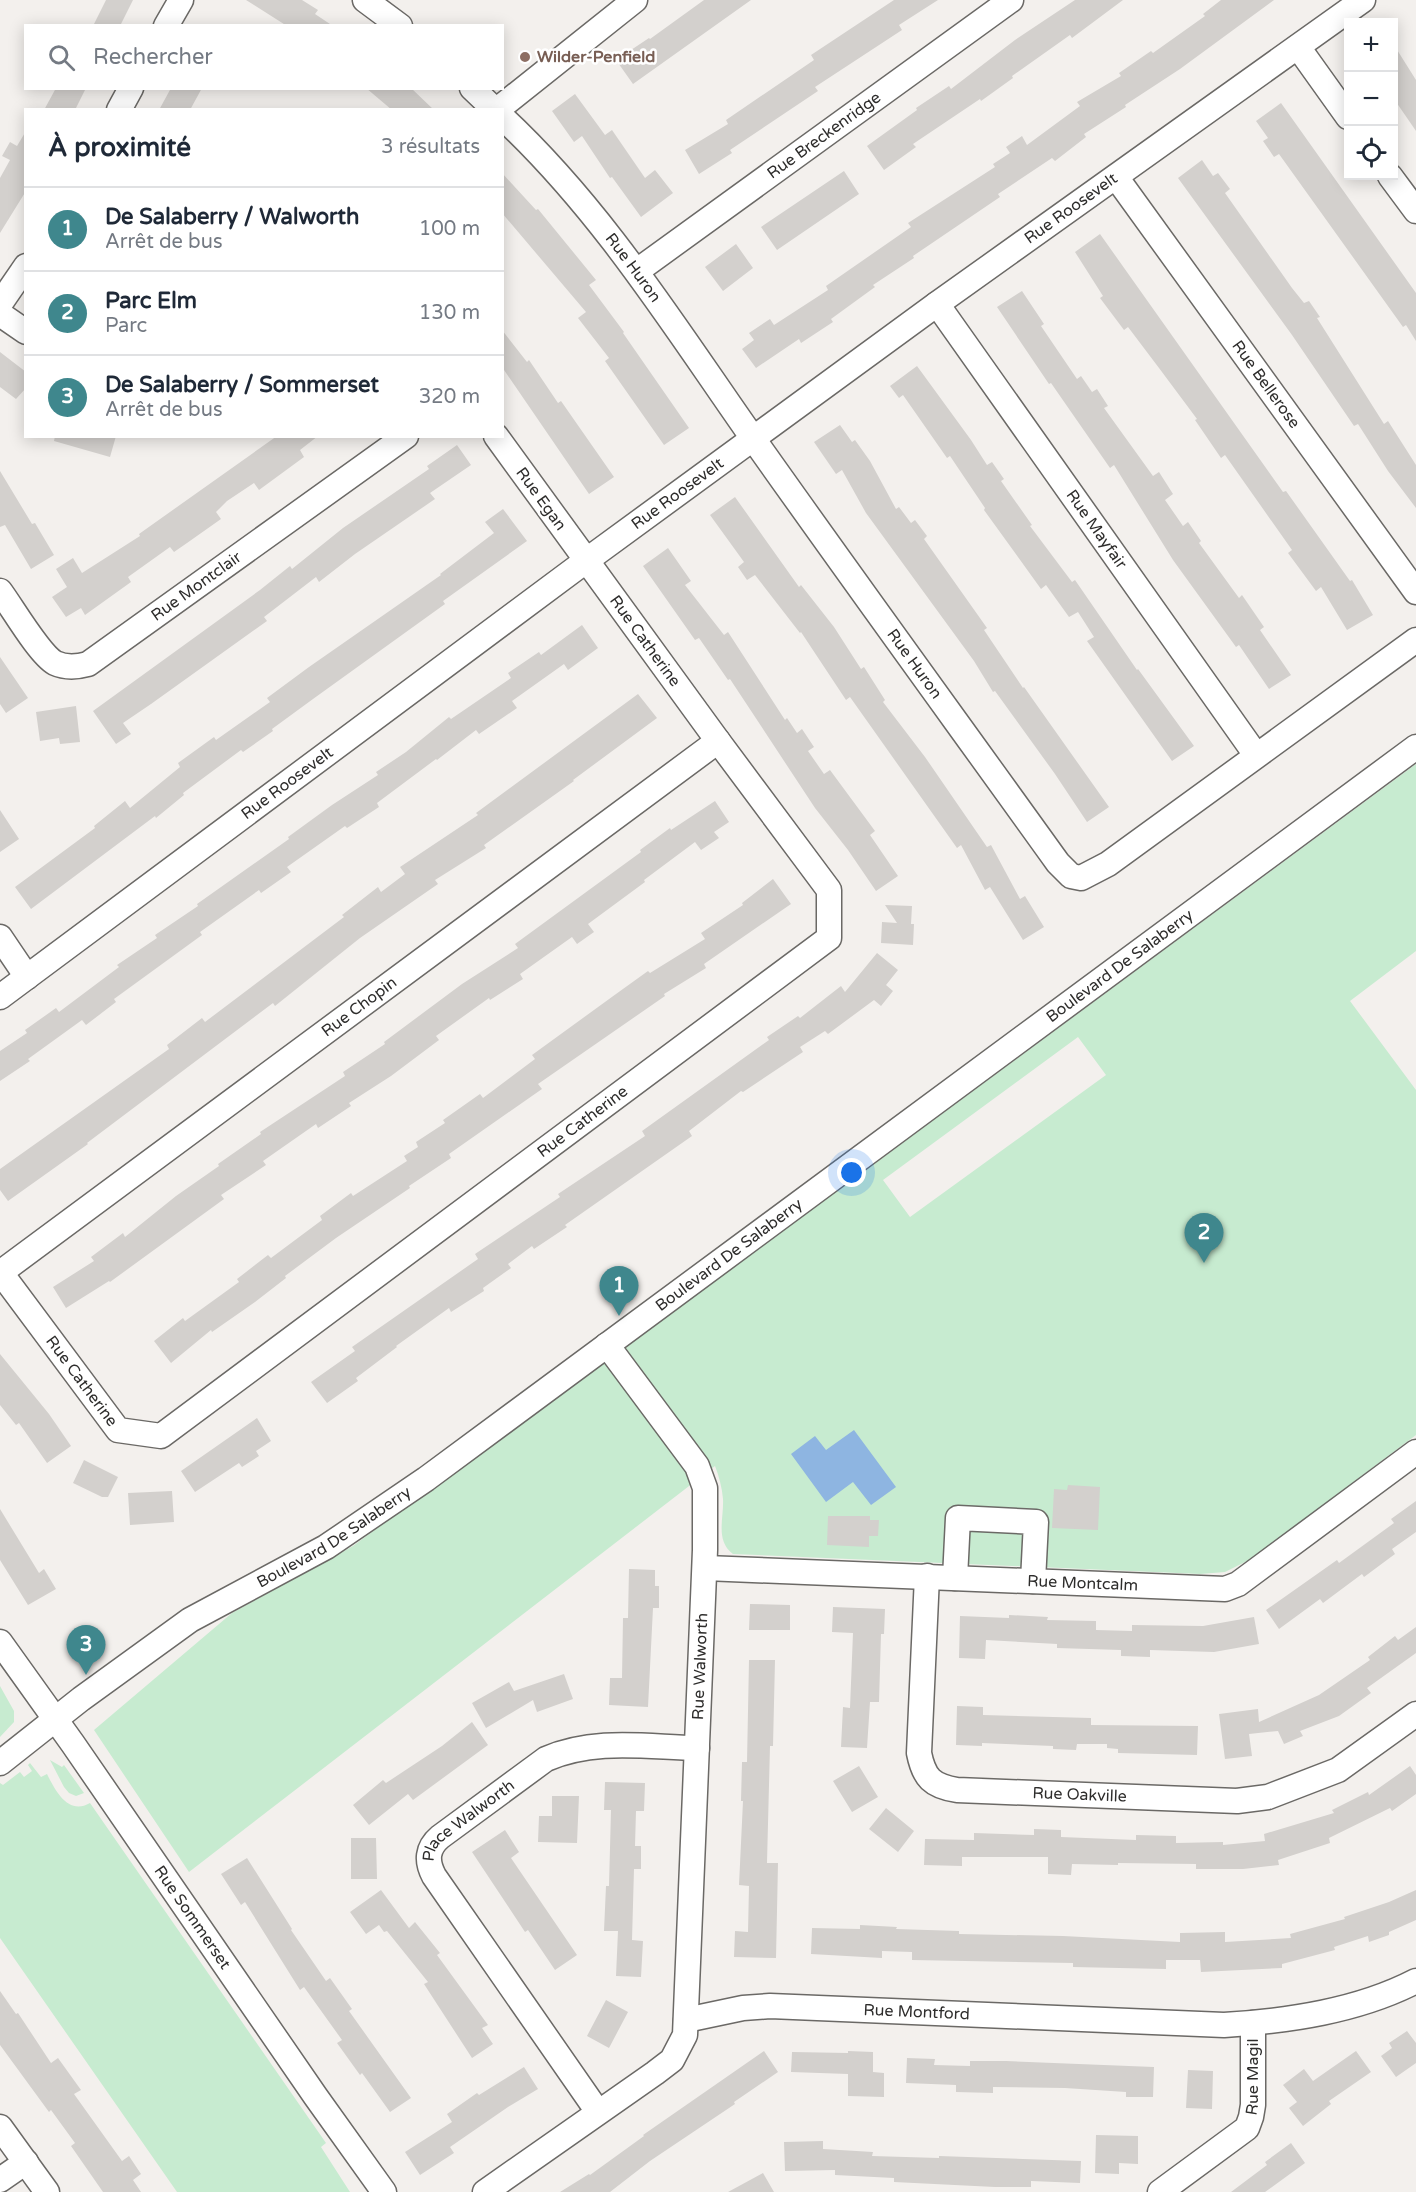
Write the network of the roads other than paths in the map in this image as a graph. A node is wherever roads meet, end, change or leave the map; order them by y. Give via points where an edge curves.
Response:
1 (181, 0) edge
2 (365, 0) edge
3 (635, 0) edge
4 (1011, 0) edge
5 (1363, 0) edge
6 (167, 24) edge
7 (397, 24) edge
8 (1298, 47) junction
9 (130, 90) edge
10 (474, 90) edge
11 (120, 108) edge
12 (494, 108) edge
13 (499, 108) edge
14 (1344, 111) edge
15 (504, 119) edge
16 (1116, 177) junction
17 (1393, 180) edge
18 (1416, 211) edge
19 (24, 269) edge
20 (637, 271) junction
21 (0, 304) edge
22 (937, 304) junction
23 (0, 314) edge
24 (24, 332) edge
25 (403, 438) edge
26 (497, 438) edge
27 (754, 439) junction
28 (587, 560) junction
29 (0, 591) edge
30 (1416, 592) edge
31 (1416, 640) edge
32 (718, 741) junction
33 (1416, 747) edge
34 (1256, 755) junction
35 (0, 938) edge
36 (27, 977) junction
37 (0, 997) edge
38 (1, 1273) edge
39 (607, 1345) junction
40 (1416, 1452) edge
41 (705, 1568) junction
42 (927, 1576) junction
43 (956, 1578) junction
44 (1033, 1581) junction
45 (0, 1642) edge
46 (1416, 1714) edge
47 (55, 1720) junction
48 (697, 1748) junction
49 (0, 1763) edge
50 (1416, 1981) edge
51 (686, 2020) junction
52 (1253, 2023) junction
53 (598, 2112) junction
54 (0, 2127) edge
55 (26, 2162) junction
56 (0, 2180) edge
57 (47, 2192) edge
58 (384, 2192) edge
59 (485, 2192) edge
60 (1160, 2192) edge

1 - 6 street
2 - 7 street
3 - 13 street
4 - 20 street, Rue Breckenridge
5 - 8 street, Rue Roosevelt
8 - 14 street
8 - 16 street, Rue Roosevelt
9 - 11 street
10 - 12 street
15 - 20 street, Rue Huron via 564,182
16 - 22 street, Rue Roosevelt
16 - 30 street, Rue Bellerose
17 - 18 street
19 - 21 street
20 - 27 street, Rue Huron
22 - 27 street, Rue Roosevelt
22 - 34 street, Rue Mayfair
23 - 24 street
25 - 29 street, Rue Montclair via 88,664 77,667 53,662
26 - 28 street, Rue Egan
27 - 28 street, Rue Roosevelt
27 - 34 street, Rue Huron via 1071,876 1081,878 1108,864
28 - 32 street, Rue Catherine
28 - 36 street, Rue Roosevelt
31 - 34 street, Rue Huron
32 - 38 street, Rue Chopin
32 - 38 street, Rue Catherine via 829,890 829,938 170,1429 160,1436 118,1430
33 - 39 street, Boulevard De Salaberry
35 - 36 street
36 - 37 street, Rue Roosevelt
39 - 41 street, Rue Walworth via 703,1478
39 - 47 street, Boulevard De Salaberry via 365,1522 310,1557 190,1620
40 - 44 street, Rue Montcalm via 1238,1584 1225,1589
41 - 42 street, Rue Montcalm
41 - 48 street, Rue Walworth
42 - 43 street, Rue Montcalm
42 - 46 street, Rue Oakville via 919,1754 929,1779 941,1788 1237,1801 1268,1797 1338,1770
43 - 44 street, Rue Montcalm
43 - 44 street via 958,1518 1036,1522
45 - 47 street, Rue Sommerset
47 - 49 street, Boulevard De Salaberry
47 - 58 street, Rue Sommerset
48 - 51 street, Rue Walworth
48 - 53 street, Place Walworth via 612,1745 565,1751 546,1760 430,1848 429,1867 434,1876
50 - 52 street, Rue Montford via 1343,2008
51 - 52 street, Rue Montford via 770,2006 1224,2025
51 - 53 street via 684,2035 672,2060
52 - 60 street, Rue Magil via 1253,2105 1247,2128
53 - 59 street
54 - 55 street
55 - 56 street
55 - 57 street

